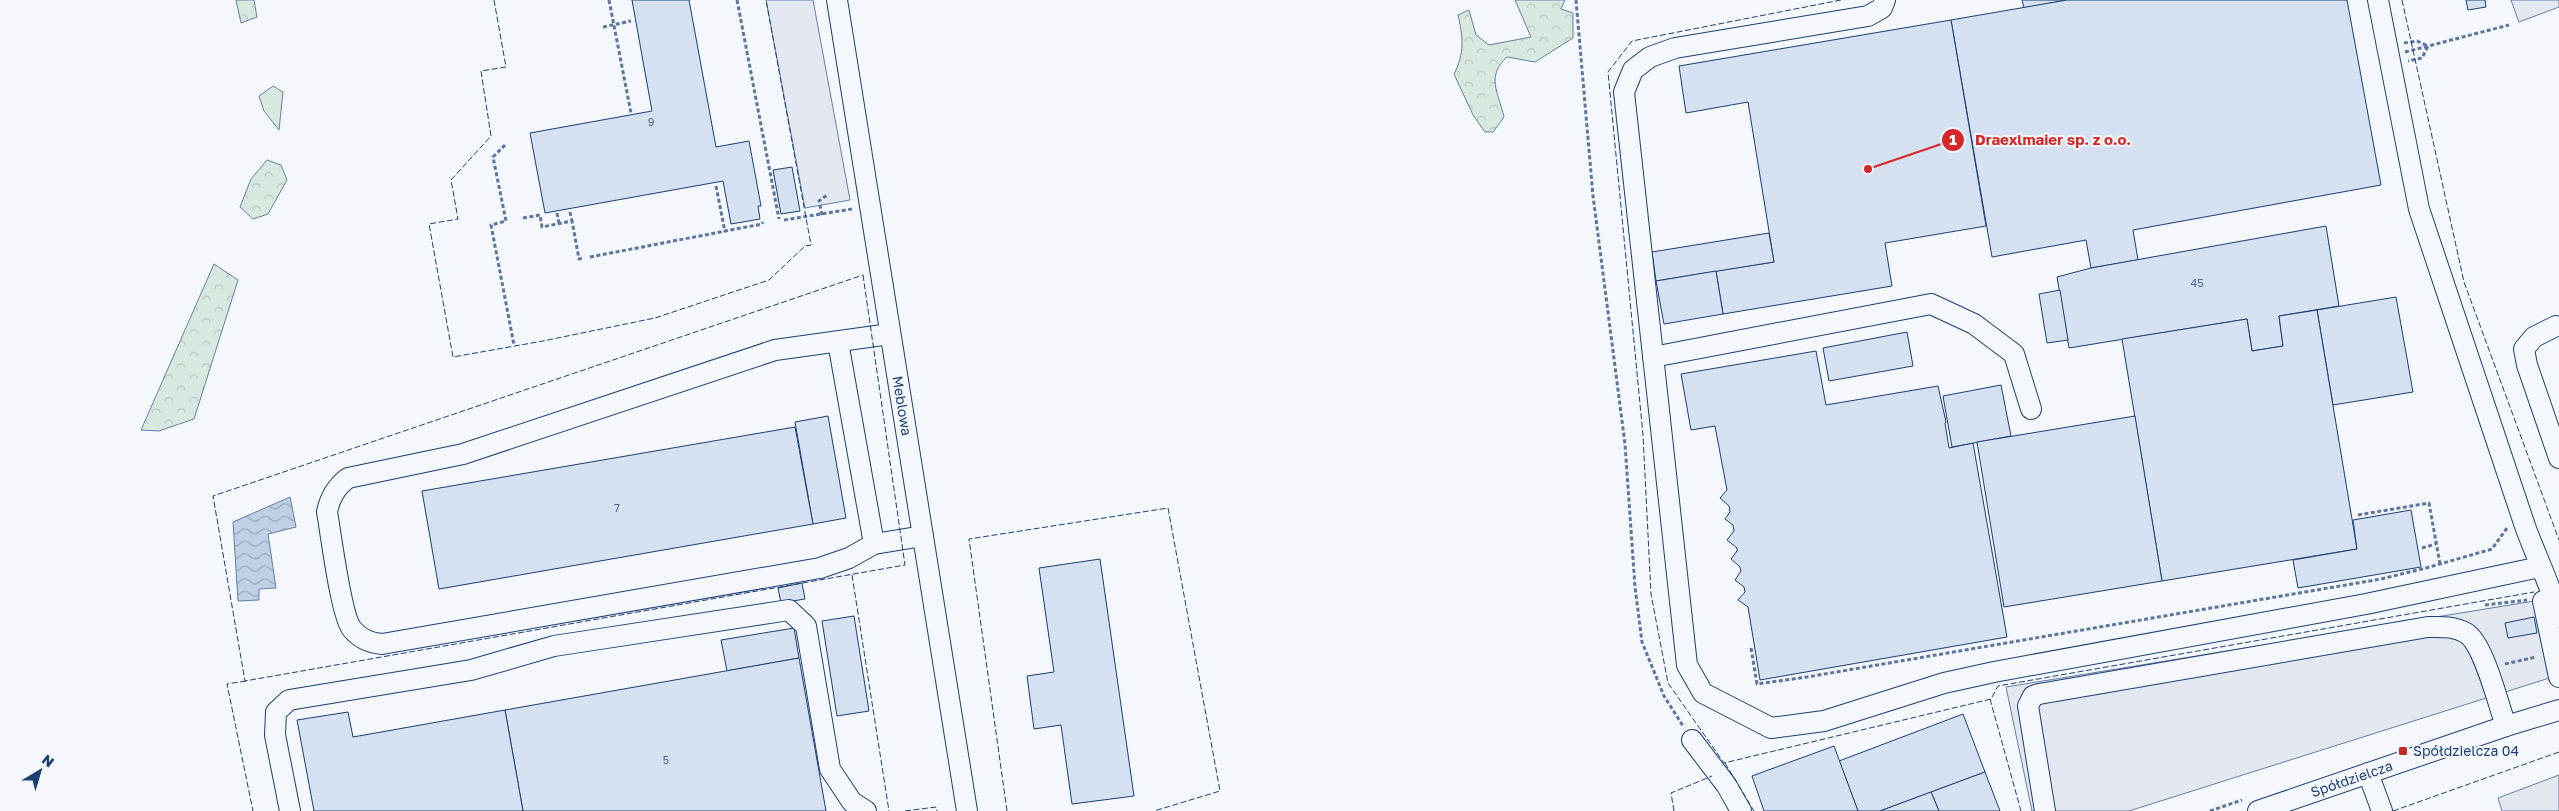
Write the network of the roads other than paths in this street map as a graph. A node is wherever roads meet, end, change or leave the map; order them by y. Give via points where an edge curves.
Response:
1 (837, 0) edge
2 (1885, 0) edge
3 (2378, 0) edge
4 (2556, 326) dead end
5 (890, 334) junction
6 (838, 342) junction
7 (1653, 357) junction
8 (2031, 409) dead end
9 (2559, 458) edge
10 (923, 536) junction
11 (874, 544) junction
12 (2540, 567) junction
13 (2559, 616) edge
14 (2559, 677) edge
15 (2559, 710) edge
16 (2506, 726) junction
17 (1692, 740) road end
18 (2368, 773) junction
19 (290, 811) edge
20 (866, 811) edge
21 (967, 811) edge
22 (1741, 811) edge
23 (2045, 811) edge
24 (2258, 811) edge
25 (2382, 811) edge

1 - 5 street, Meblowa
2 - 7 street via 1882,8 1868,16 1675,48 1650,57 1633,70 1624,92 1625,107
3 - 12 street via 2419,209
4 - 9 street via 2534,337 2524,349 2526,365
5 - 6 street
5 - 10 street, Meblowa
6 - 11 street
6 - 11 street via 775,350 463,454 348,478 334,491 329,501 329,522 347,620 360,637 370,643 382,644 820,568 850,558
7 - 8 street via 1931,304 1974,324 2014,354
7 - 12 street via 1687,665 1703,694 1771,728 1824,722 1944,683 1994,672 2366,604
10 - 11 street
10 - 21 street, Meblowa
12 - 13 street via 2548,578
12 - 14 street via 2539,580
15 - 16 street, Spółdzielcza
16 - 18 street, Spółdzielcza
16 - 23 street via 2477,645 2466,633 2448,626 2038,694 2033,696 2028,706
17 - 22 street via 1727,786
18 - 24 street, Spółdzielcza
18 - 25 street
19 - 20 street via 275,735 276,712 289,700 470,670 554,646 789,610 806,626 830,769 852,802

